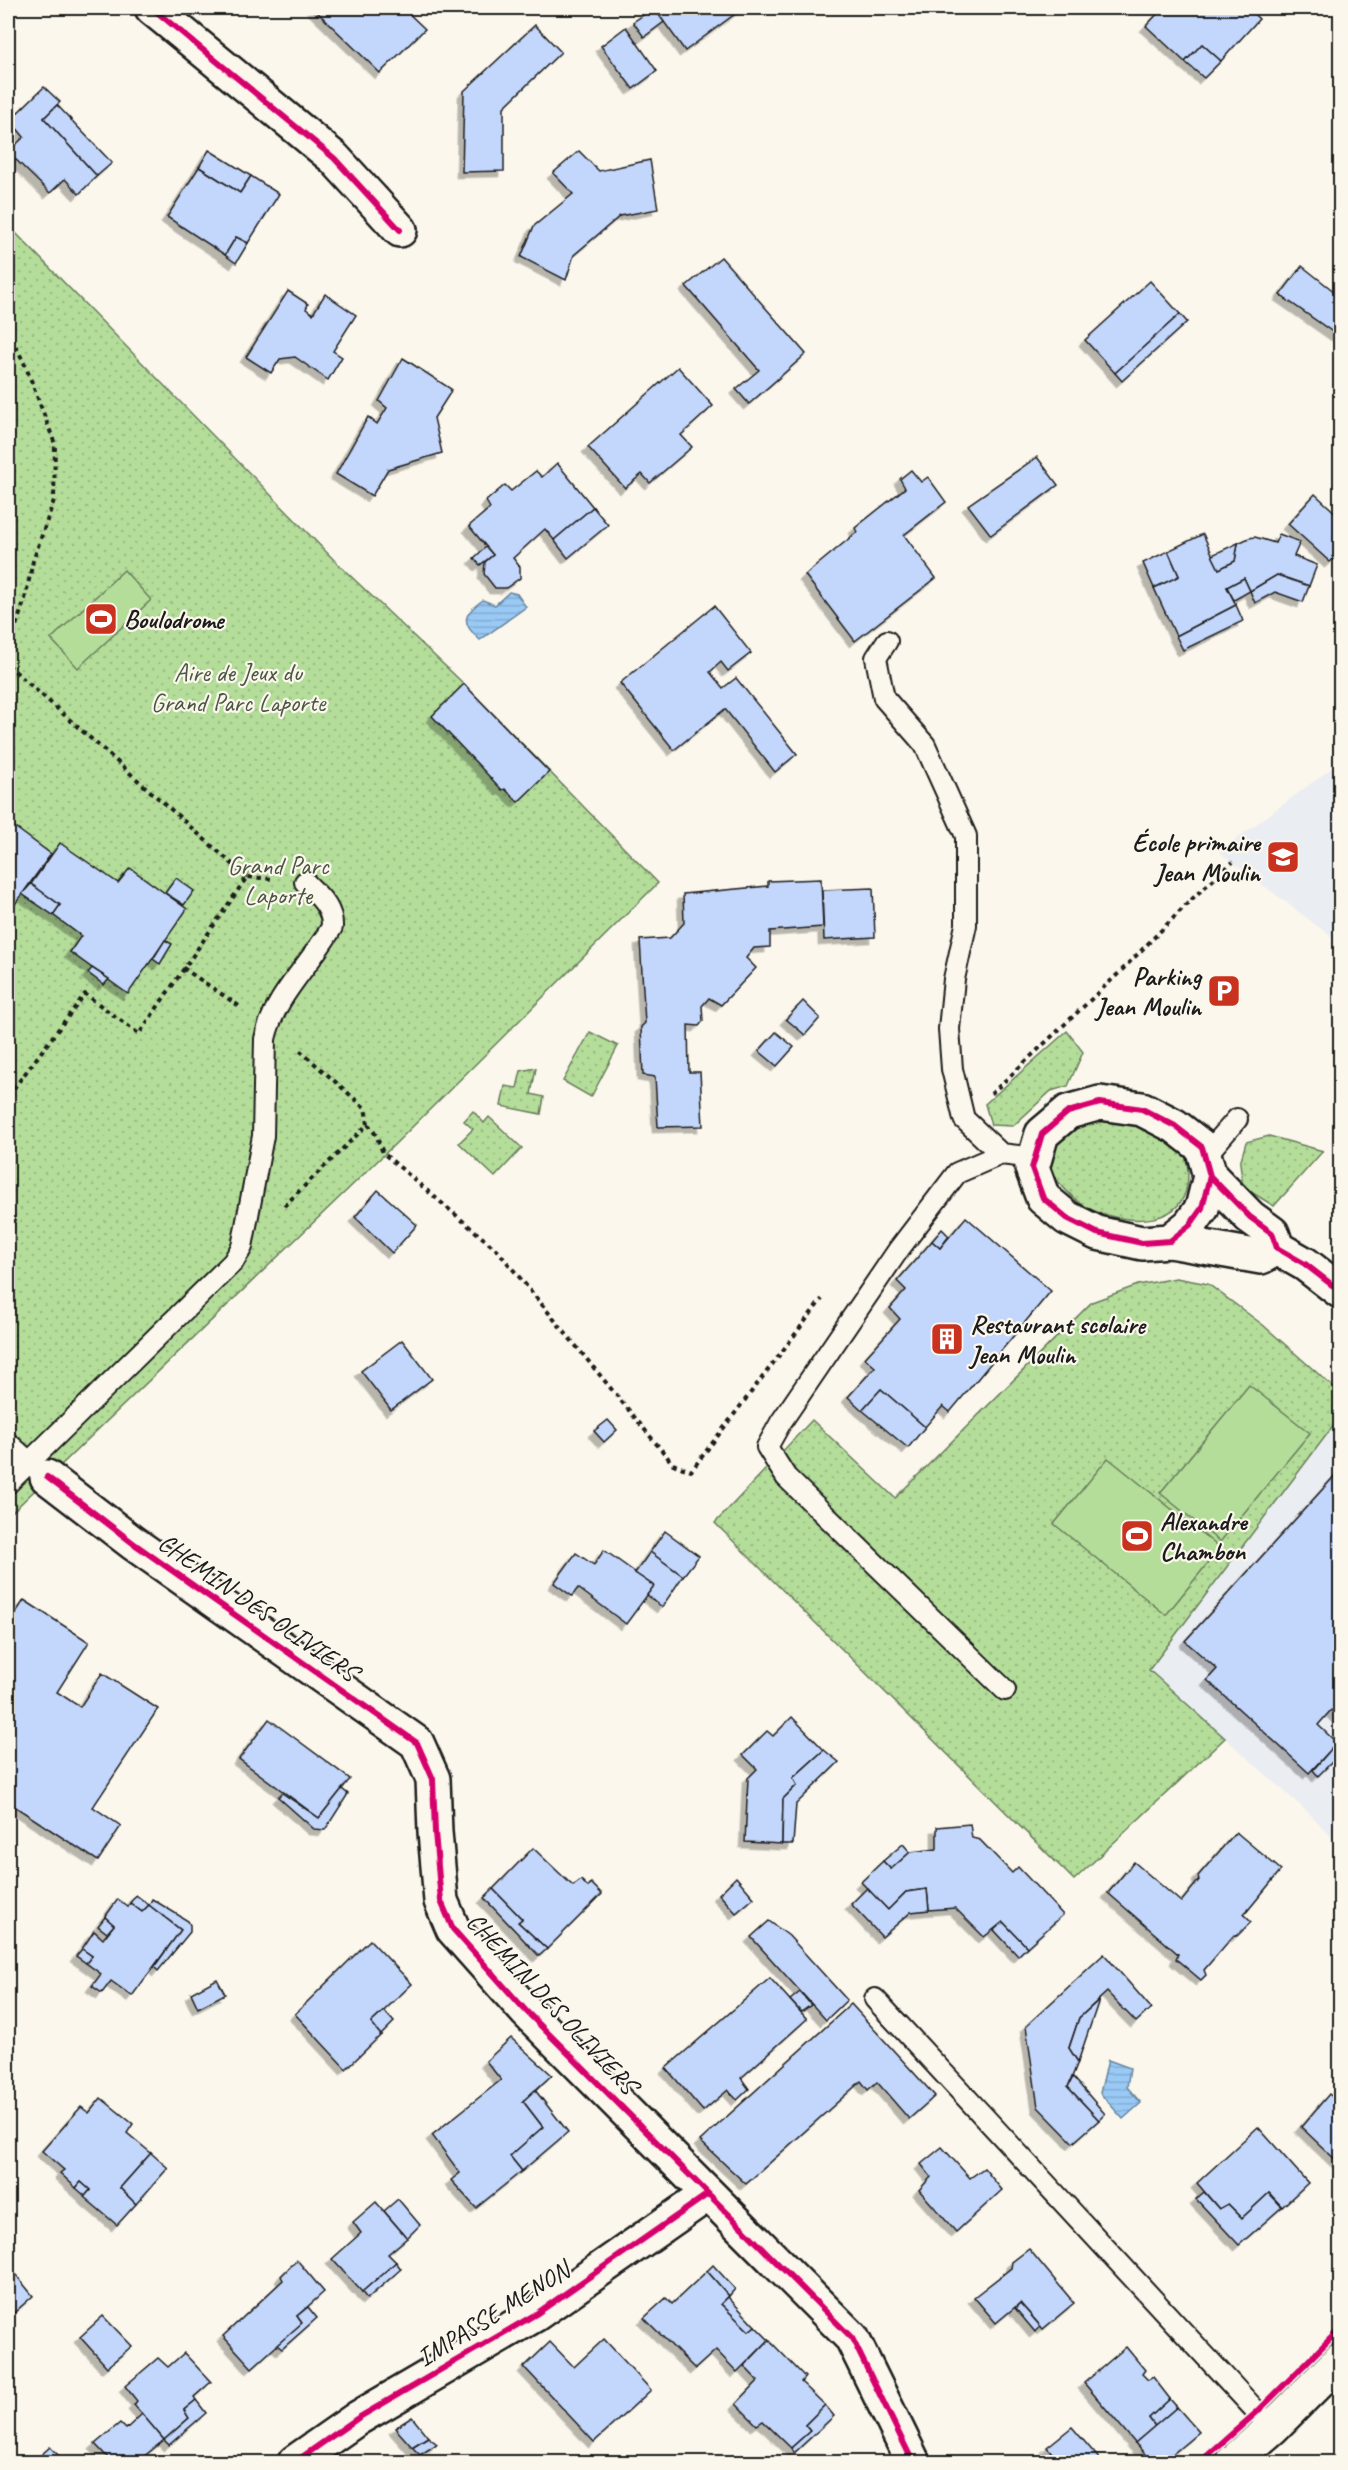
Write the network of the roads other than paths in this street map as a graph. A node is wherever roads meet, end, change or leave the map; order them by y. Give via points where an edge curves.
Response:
1 (152, 8) edge
2 (400, 230) dead end
3 (887, 641) dead end
4 (305, 882) road end
5 (1237, 1119) dead end
6 (1000, 1154) junction
7 (1035, 1158) junction
8 (1207, 1166) junction
9 (1170, 1241) junction
10 (1277, 1248) junction
11 (1341, 1291) edge
12 (8, 1443) edge
13 (38, 1470) junction
14 (8, 1484) edge
15 (1005, 1690) dead end
16 (875, 1999) dead end
17 (708, 2194) junction
18 (1341, 2360) edge
19 (1272, 2428) junction
20 (296, 2463) edge
21 (913, 2463) edge
22 (1233, 2463) edge

1 - 2 street via 334,158
3 - 6 lane via 876,658 884,698 925,746 966,836 966,924 954,979 949,1029 952,1069 964,1119
4 - 13 lane via 329,908 332,927 290,987 267,1032 262,1136 242,1247 233,1262
5 - 8 lane
6 - 7 lane
6 - 15 lane via 957,1173 899,1249 767,1447 786,1477
7 - 8 street via 1042,1134 1068,1112 1100,1103 1142,1109 1174,1126 1202,1147
7 - 9 street via 1032,1168 1043,1198 1068,1218 1097,1233 1142,1243
8 - 9 street via 1202,1208 1190,1225
8 - 10 street via 1250,1216 1272,1233
9 - 10 street via 1260,1257
10 - 11 street
12 - 13 lane
13 - 14 lane
13 - 17 street, CHEMIN DES OLIVIERS via 133,1543 417,1743 433,1779 441,1901 453,1929 526,2011
16 - 19 lane
17 - 20 street, IMPASSE MENON via 536,2314 358,2418
17 - 21 street, CHEMIN DES OLIVIERS via 852,2338
18 - 19 street
19 - 22 street

